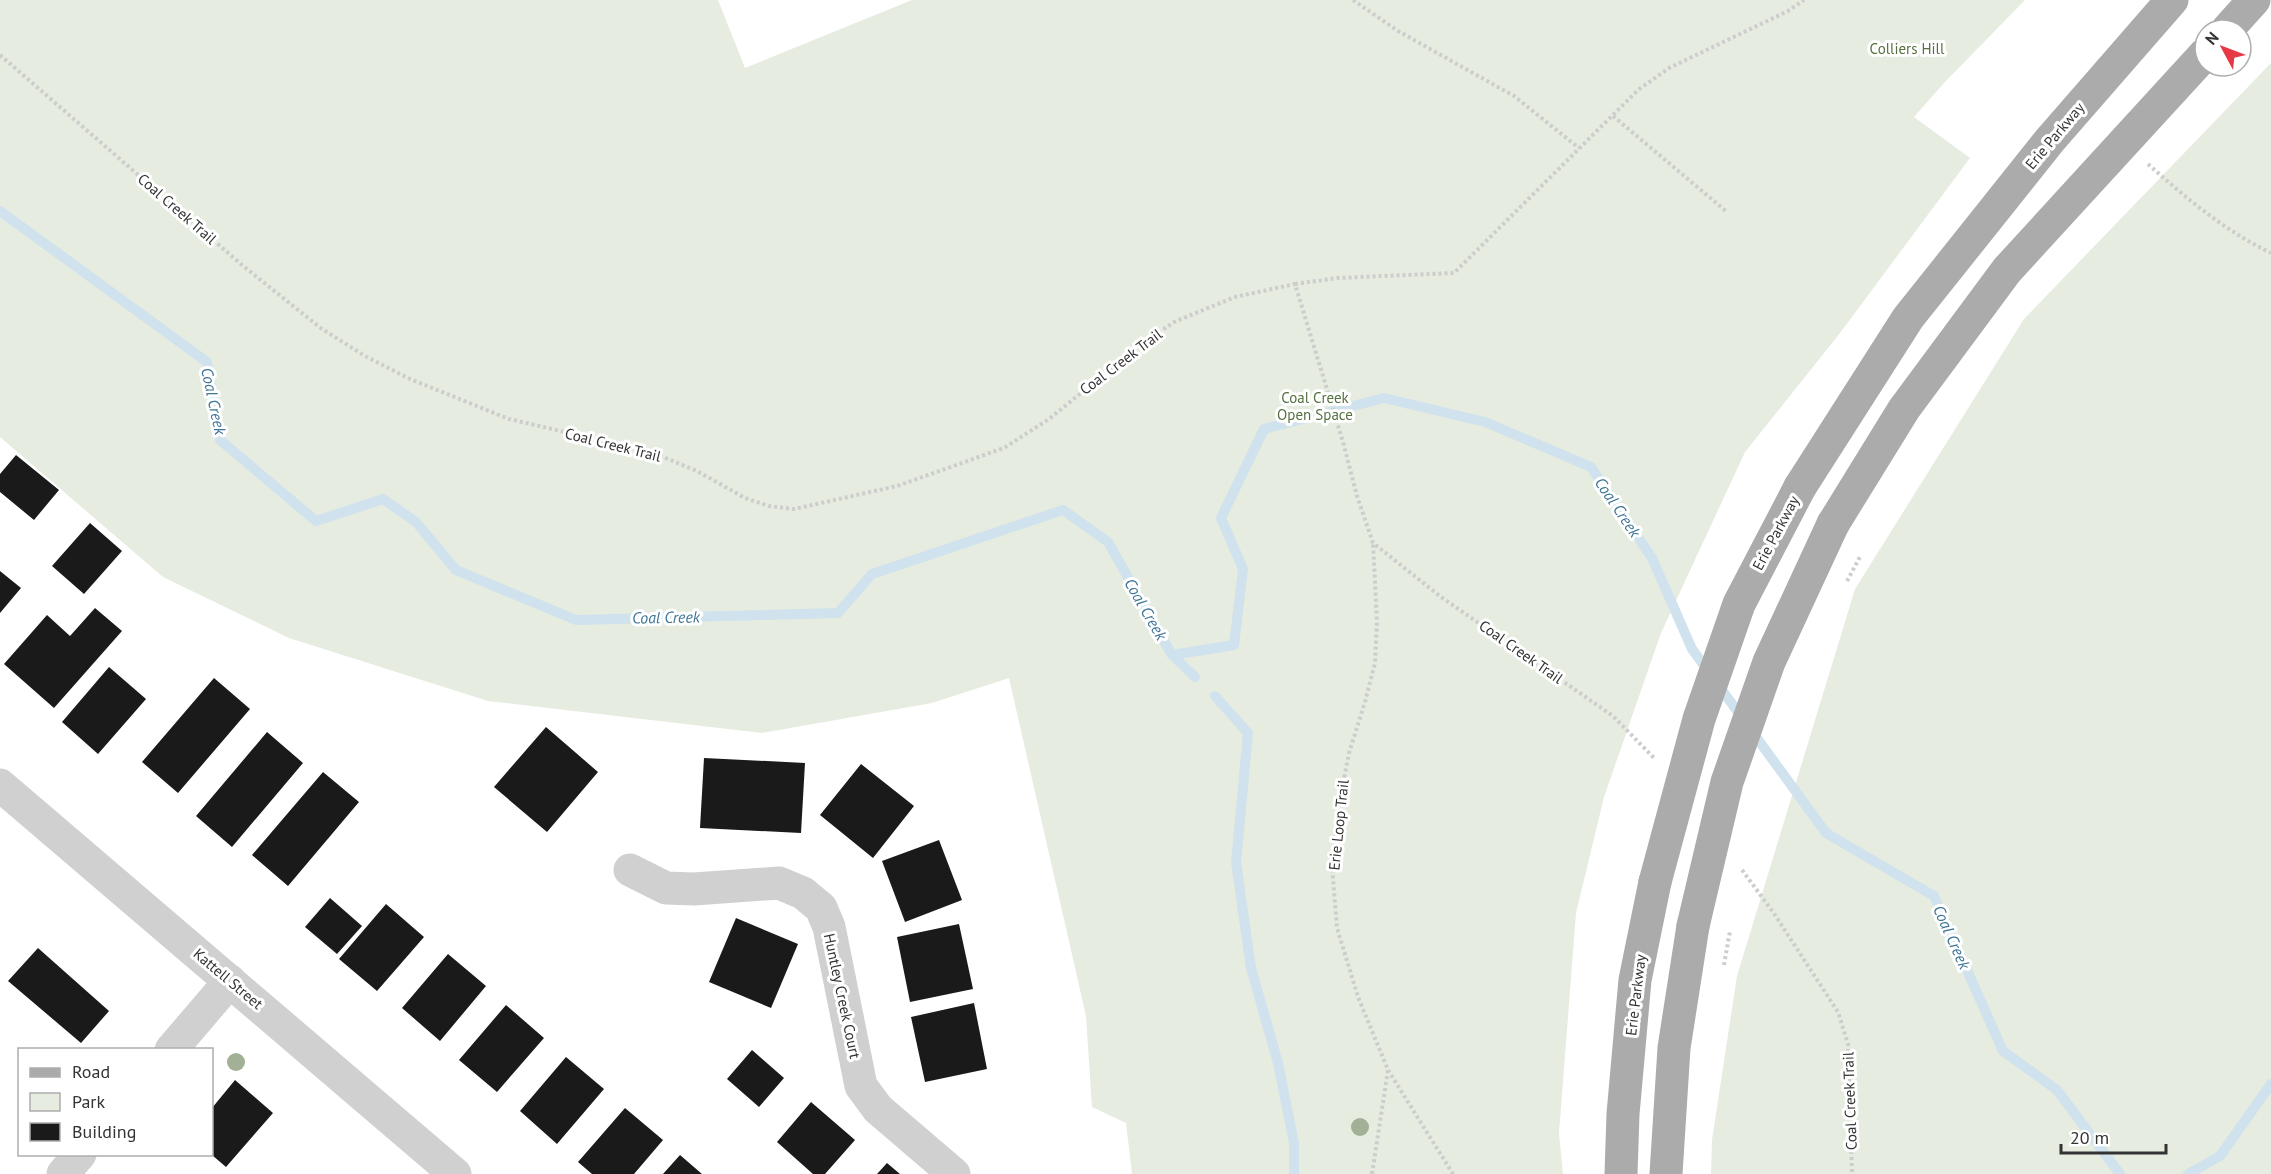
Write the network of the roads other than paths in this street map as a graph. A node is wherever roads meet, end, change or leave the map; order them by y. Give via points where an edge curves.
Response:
1 (2172, 0) edge
2 (2254, 0) edge
3 (2238, 18) edge
4 (2193, 67) edge
5 (0, 786) edge
6 (630, 870) dead end
7 (230, 981) junction
8 (173, 1048) edge
9 (79, 1156) edge
10 (63, 1174) edge
11 (455, 1174) edge
12 (954, 1174) edge
13 (1621, 1174) edge
14 (1666, 1174) edge

1 - 13 main road, Erie Parkway, bridge via 2050,140 1908,318 1800,487 1739,603 1699,718 1654,882 1635,980
2 - 3 main road
4 - 14 main road, bridge via 2007,270 1904,409 1833,524 1769,662 1731,771 1693,927 1674,1048
5 - 7 street, Kattell Street
6 - 12 street, Huntley Creek Court via 666,888 779,883 803,893 821,908 829,927 861,1086 878,1109
7 - 8 street
7 - 11 street, Kattell Street
9 - 10 street

